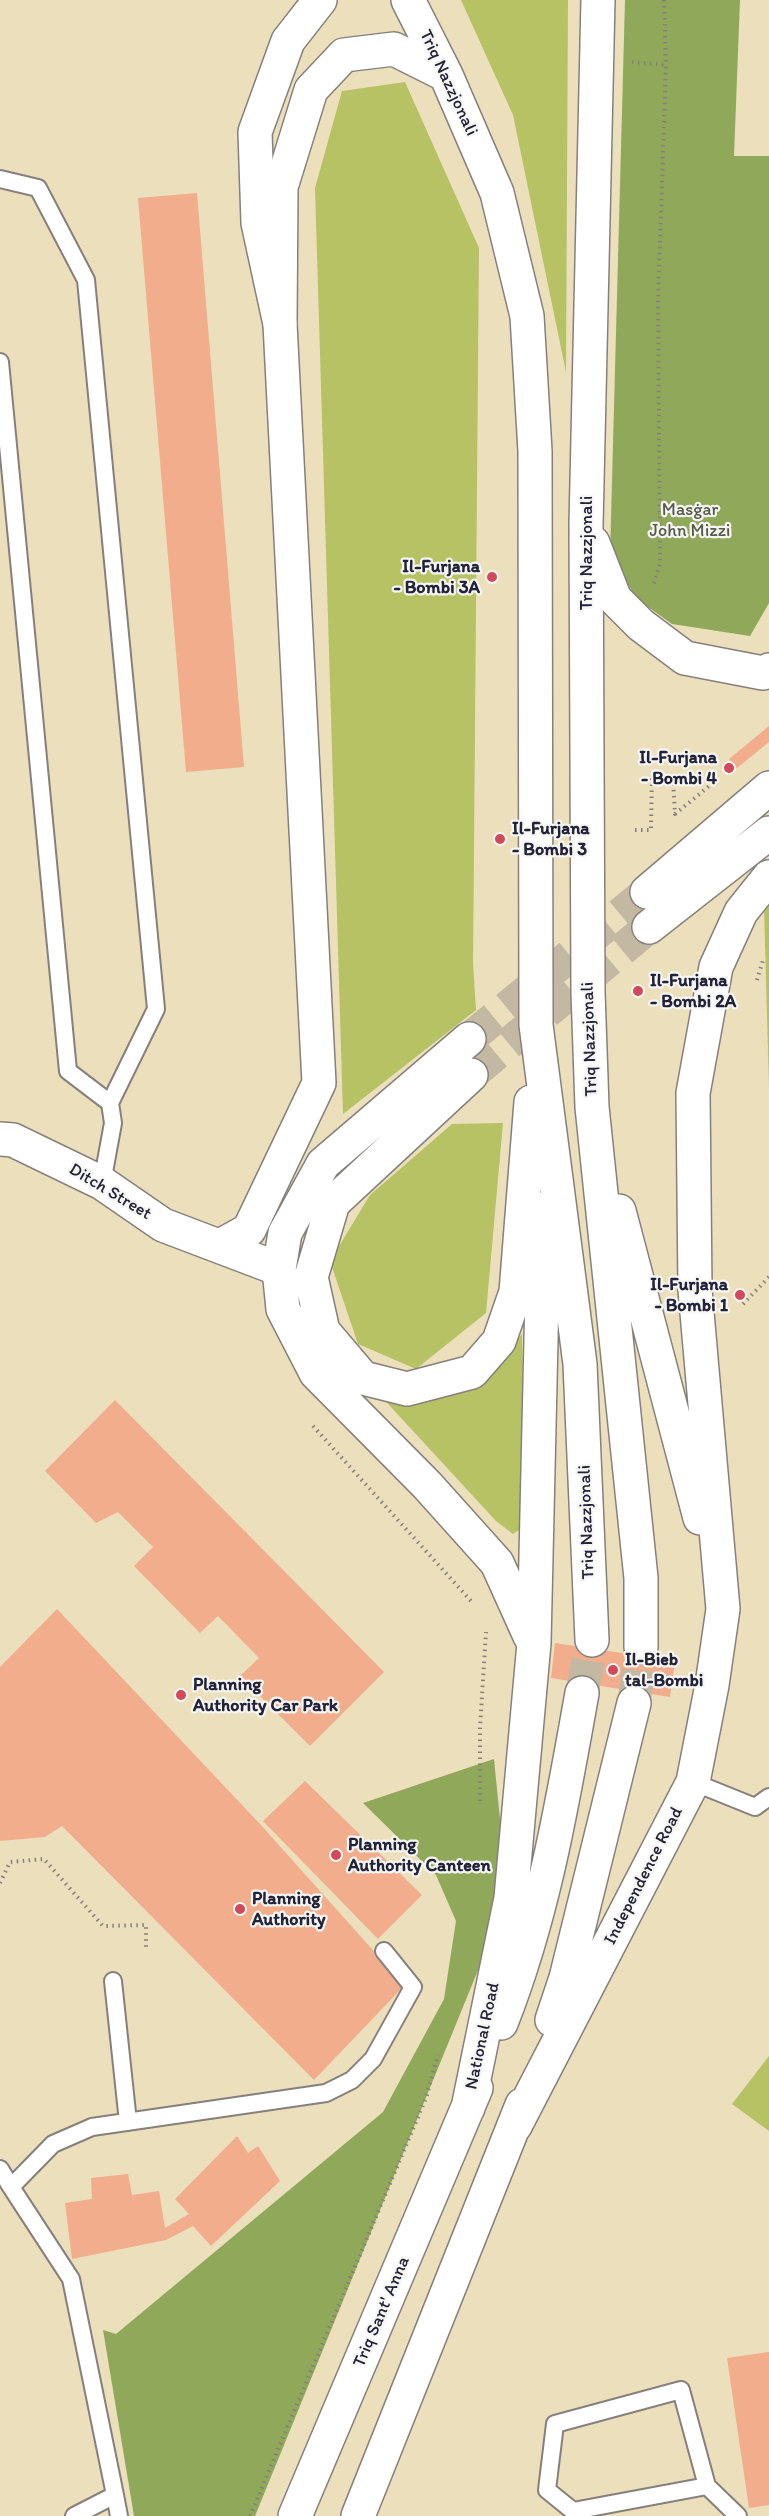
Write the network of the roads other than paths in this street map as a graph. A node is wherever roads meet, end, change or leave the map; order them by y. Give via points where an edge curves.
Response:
1 (320, 0) edge
2 (408, 0) edge
3 (598, 0) edge
4 (446, 75) junction
5 (0, 179) edge
6 (280, 324) junction
7 (0, 362) edge
8 (586, 525) junction
9 (769, 670) edge
10 (769, 788) edge
11 (769, 832) edge
12 (769, 877) edge
13 (647, 892) tunnel mouth
14 (650, 927) tunnel mouth
15 (536, 1025) junction
16 (469, 1039) tunnel mouth
17 (471, 1076) tunnel mouth
18 (110, 1103) junction
19 (592, 1107) junction
20 (547, 1111) junction
21 (0, 1139) edge
22 (102, 1183) junction
23 (220, 1246) junction
24 (279, 1269) junction
25 (723, 1609) junction
26 (592, 1640) tunnel mouth
27 (534, 1643) junction
28 (641, 1647) tunnel mouth
29 (582, 1694) tunnel mouth
30 (634, 1703) tunnel mouth
31 (693, 1782) junction
32 (764, 1806) edge
33 (384, 1951) dead end
34 (112, 1980) dead end
35 (468, 2108) junction
36 (128, 2122) junction
37 (515, 2126) junction
38 (0, 2169) edge
39 (11, 2187) junction
40 (707, 2486) junction
41 (116, 2496) junction
42 (74, 2516) edge
43 (119, 2516) edge
44 (295, 2516) edge
45 (358, 2516) edge
46 (738, 2516) edge

1 - 6 main road via 288,41 255,132 258,223
2 - 4 main road, Triq Nazzjonali
3 - 8 main road, Triq Nazzjonali
4 - 6 main road via 394,49 344,55 311,90 281,187
4 - 15 main road, Triq Nazzjonali via 497,192 526,315 536,482
5 - 18 lane via 38,188 86,280 156,1009
6 - 23 main road via 319,1083 249,1230
7 - 18 lane via 68,1071
8 - 9 main road via 615,599 641,625 685,658 763,673
8 - 19 main road, Triq Nazzjonali
10 - 13 main road
11 - 14 main road
12 - 25 main road via 741,912 716,967 693,1093 695,1290
15 - 17 main road via 516,1292 499,1341 472,1372 407,1389 363,1378 323,1331 310,1277 333,1203
15 - 20 main road
16 - 24 main road via 323,1164 285,1233
18 - 22 lane via 113,1123
19 - 25 main road, Triq Nazzjonali
19 - 28 main road, Triq Nazzjonali via 641,1578
20 - 26 main road, Triq Nazzjonali via 580,1364
20 - 27 main road
21 - 22 main road, Ditch Street via 13,1140
22 - 23 main road, Ditch Street via 163,1225
23 - 24 main road, Ditch Street
24 - 27 main road via 283,1309 316,1373 427,1485 497,1563
25 - 31 main road, Independence Road
27 - 35 main road, National Road via 511,1898
29 - 35 main road, National Road via 557,1835 522,1970
30 - 37 main road via 566,1978
31 - 32 lane
31 - 37 main road, Independence Road
33 - 36 lane via 413,1987 373,2059 352,2080 326,2093
34 - 36 lane
35 - 44 main road, Triq Sant' Anna
36 - 39 lane via 92,2127 53,2144
37 - 45 main road
38 - 39 lane
39 - 41 lane via 71,2279
40 - 40 lane via 573,2511 547,2490 555,2424 681,2390
40 - 46 lane
41 - 42 lane
41 - 43 lane

